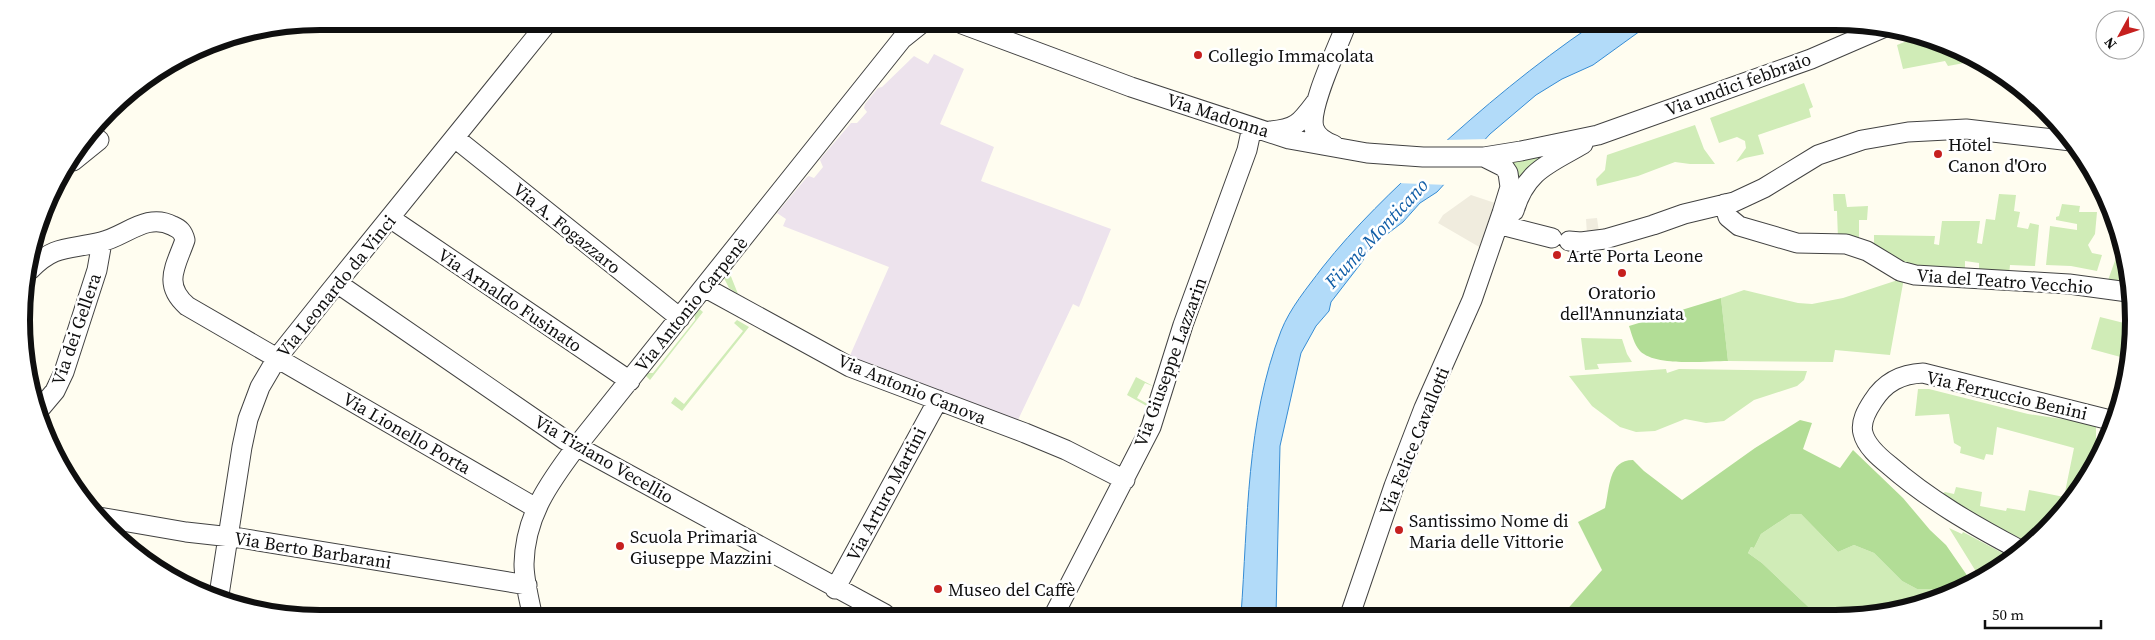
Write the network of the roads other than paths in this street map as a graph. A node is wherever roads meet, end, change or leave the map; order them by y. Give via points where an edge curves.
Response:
1 (542, 30) edge
2 (978, 30) edge
3 (1344, 30) edge
4 (904, 31) edge
5 (1874, 32) edge
6 (1316, 102) junction
7 (1260, 129) junction
8 (1598, 135) junction
9 (455, 138) junction
10 (99, 140) dead end
11 (2062, 140) edge
12 (1344, 149) junction
13 (83, 153) edge
14 (1484, 157) junction
15 (1506, 170) joint
16 (1724, 204) junction
17 (390, 218) junction
18 (1509, 227) junction
19 (102, 242) junction
20 (36, 264) edge
21 (336, 283) junction
22 (704, 287) junction
23 (2123, 291) edge
24 (1472, 300) junction
25 (680, 318) junction
26 (277, 358) junction
27 (630, 381) junction
28 (938, 400) junction
29 (43, 405) edge
30 (2108, 419) edge
31 (576, 447) junction
32 (1125, 480) junction
33 (536, 508) junction
34 (109, 519) edge
35 (228, 536) junction
36 (2015, 547) edge
37 (1360, 584) junction
38 (527, 585) junction
39 (835, 588) junction
40 (219, 592) edge
41 (531, 610) edge
42 (876, 610) edge
43 (1057, 610) edge
44 (1352, 610) edge
45 (1360, 610) edge

1 - 9 street, Via Leonardo da Vinci
2 - 7 street, Via Madonna via 1131,87
3 - 6 street
4 - 22 street, Via Antonio Carpenè
5 - 8 street, Via undici febbraio via 1811,59
6 - 7 street via 1297,125 1285,130
6 - 12 street via 1315,130 1327,142
7 - 12 street, Via Madonna via 1289,139
7 - 32 street, Via Giuseppe Lazzarin via 1247,150 1183,326 1151,427
8 - 14 street, Via Madonna
8 - 18 street, Via Felice Cavallotti via 1547,165 1526,182
9 - 17 street, Via Leonardo da Vinci
9 - 25 street, Via A. Fogazzaro
10 - 13 street
11 - 16 street via 1966,129 1908,132 1862,140 1818,155 1764,188
12 - 14 street, Via Madonna via 1423,158
14 - 15 street, Via Madonna
15 - 24 street, Via Felice Cavallotti via 1510,187
16 - 18 street via 1605,239 1581,242
16 - 23 street, Via del Teatro Vecchio via 1728,217 1739,226 1796,243 1846,244 1867,251 1907,274 2069,284
17 - 21 street, Via Leonardo da Vinci
17 - 27 street, Via Arnaldo Fusinato
18 - 24 street, Via Felice Cavallotti
19 - 20 street, Via dei Gellera via 58,249
19 - 26 street, Via dei Gellera via 155,220 181,230 185,240 172,278 172,286 180,300
19 - 29 street, Via dei Gellera via 97,270 64,372 55,391
21 - 26 street, Via Leonardo da Vinci
21 - 31 street, Via Tiziano Vecellio
22 - 25 street, Via Antonio Carpenè
22 - 28 street, Via Antonio Canova via 850,367
24 - 37 street, Via Felice Cavallotti via 1414,434
25 - 27 street, Via Antonio Carpenè
26 - 33 street, Via Lionello Porta
26 - 35 street, Via Leonardo da Vinci via 260,387 248,419
27 - 31 street, Via Antonio Carpenè
28 - 32 street, Via Antonio Canova via 1066,450
28 - 39 street, Via Arturo Martini
30 - 36 street, Via Ferruccio Benini via 1924,374 1900,376 1880,390 1862,425 1870,447 1923,493 1965,521
31 - 33 street, Via Antonio Carpenè via 547,486
31 - 39 street, Via Tiziano Vecellio
32 - 43 street, Via Giuseppe Lazzarin
33 - 38 street, Via Antonio Carpenè via 524,564
34 - 35 street, Via Berto Barbarani
35 - 38 street, Via Berto Barbarani
35 - 40 street, Via Leonardo da Vinci
37 - 44 street, Via Felice Cavallotti
37 - 45 street
38 - 41 street, Via Antonio Carpenè
39 - 42 street, Via Tiziano Vecellio

